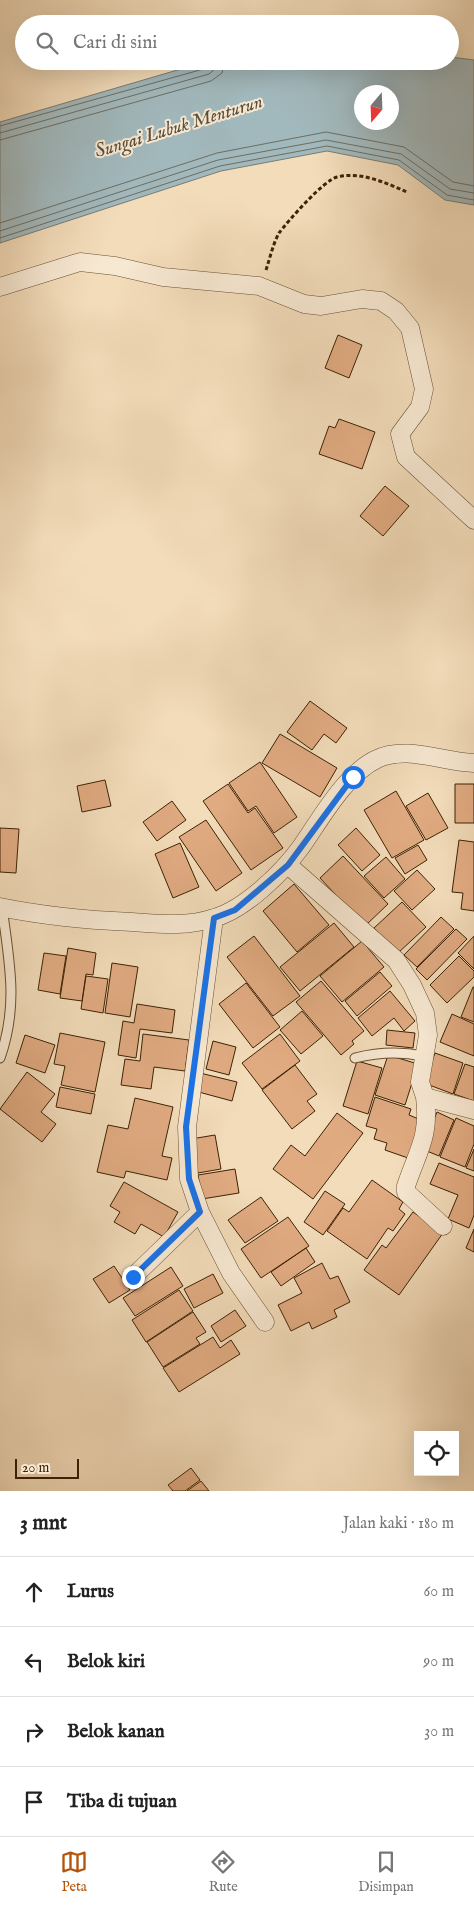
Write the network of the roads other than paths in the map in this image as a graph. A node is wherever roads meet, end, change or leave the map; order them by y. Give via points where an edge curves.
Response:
1 (0, 287) edge
2 (474, 520) edge
3 (473, 758) edge
4 (288, 865) junction
5 (1, 907) edge
6 (214, 918) junction
7 (423, 1056) junction
8 (0, 1058) edge
9 (355, 1058) dead end
10 (425, 1097) junction
11 (474, 1110) edge
12 (200, 1212) junction
13 (443, 1226) dead end
14 (133, 1277) dead end
15 (265, 1322) dead end

1 - 2 street via 80,262 163,277 259,286 304,304 322,306 362,299 381,301 396,311 410,328 424,389 420,407 400,434 406,458
3 - 4 street via 412,754 377,758 353,777
4 - 6 street via 235,910
4 - 7 street via 396,960 425,1013 428,1035
5 - 6 street via 36,914 182,925
5 - 8 lane via 12,1003
6 - 12 street via 186,1127 189,1179
7 - 9 lane via 401,1051
7 - 10 street via 420,1082
10 - 11 street
10 - 13 street via 425,1137 406,1192
12 - 14 street
12 - 15 street via 231,1273

